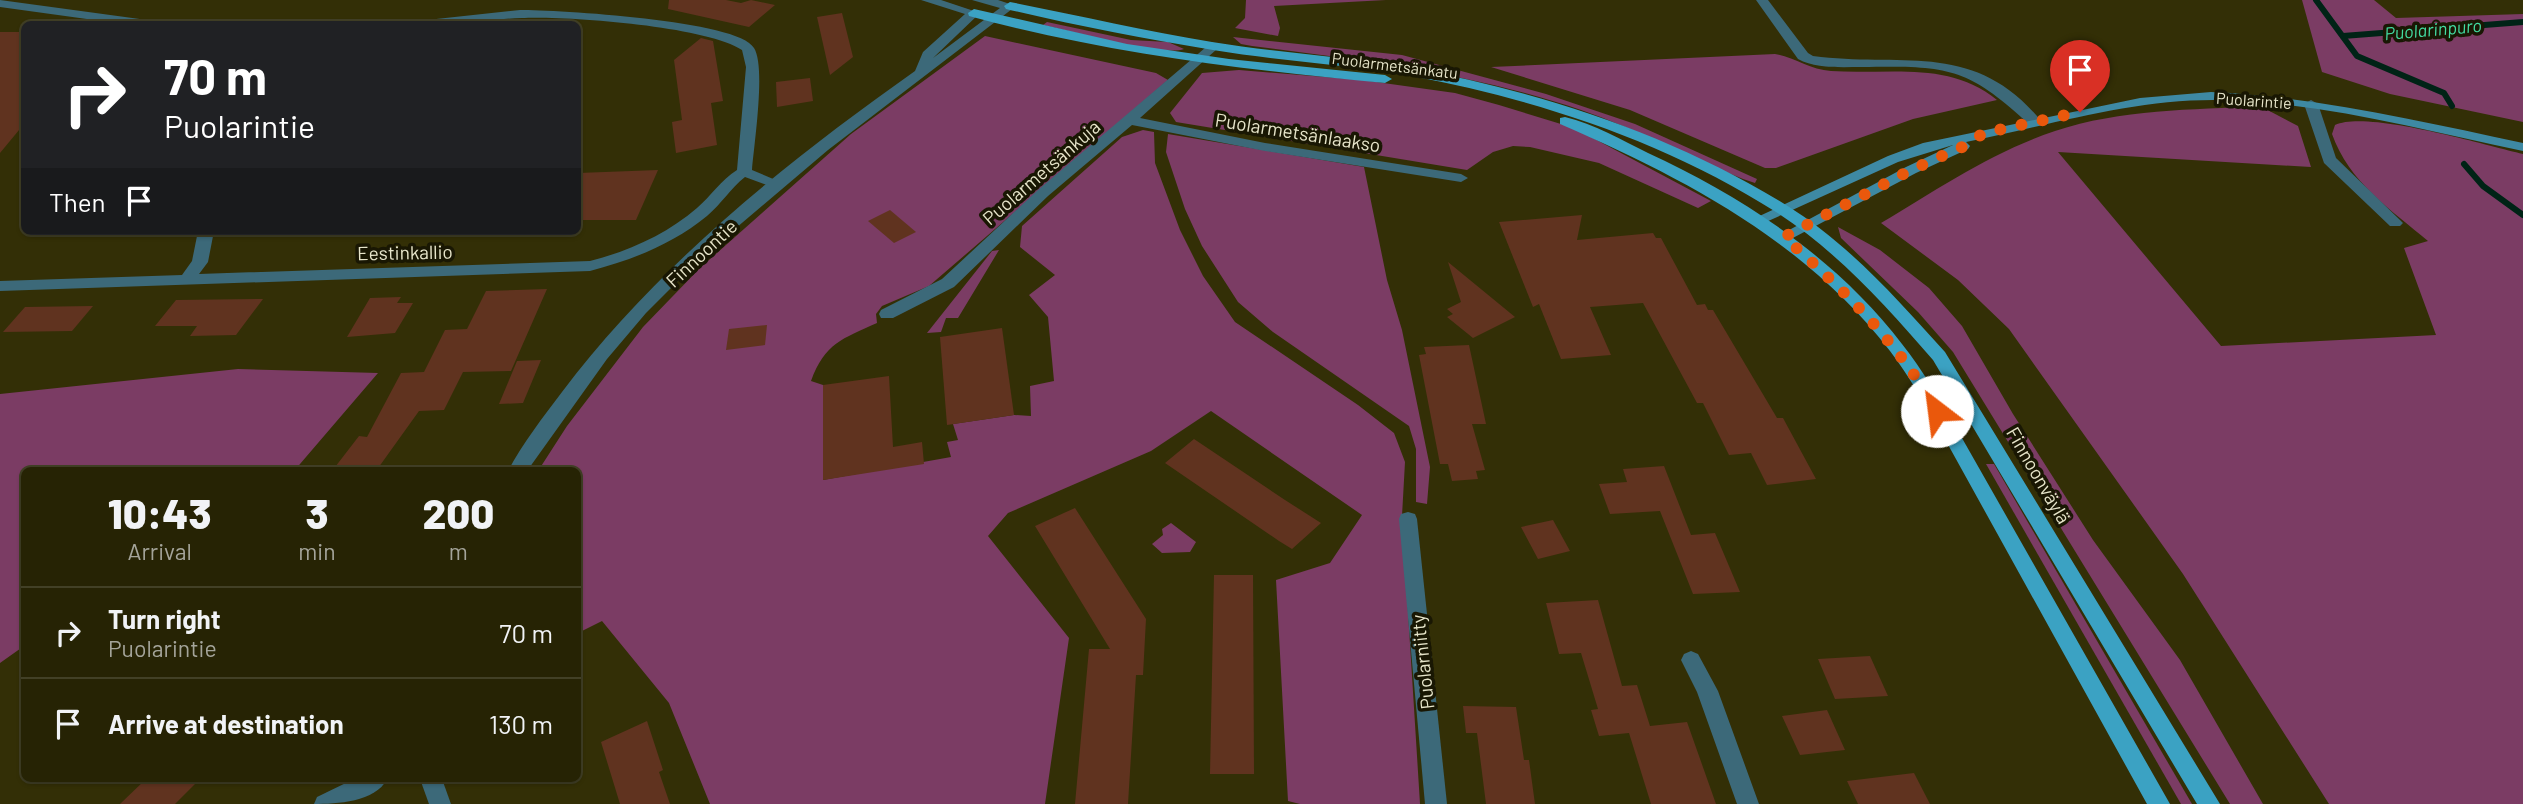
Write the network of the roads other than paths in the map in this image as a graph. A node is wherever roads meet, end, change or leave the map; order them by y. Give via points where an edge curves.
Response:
1 (927, 0) edge
2 (1762, 0) edge
3 (0, 3) edge
4 (1013, 3) edge
5 (982, 4) edge
6 (995, 19) junction
7 (126, 21) edge
8 (455, 21) edge
9 (1212, 46) junction
10 (1197, 61) junction
11 (921, 71) junction
12 (2311, 104) junction
13 (1130, 120) junction
14 (2035, 122) junction
15 (1984, 133) junction
16 (2523, 147) edge
17 (744, 172) junction
18 (1461, 178) dead end
19 (778, 184) junction
20 (1782, 209) junction
21 (1761, 219) junction
22 (2395, 223) dead end
23 (1806, 226) junction
24 (205, 235) edge
25 (1784, 237) junction
26 (188, 278) junction
27 (0, 286) edge
28 (887, 314) dead end
29 (520, 467) edge
30 (1408, 519) dead end
31 (1691, 660) dead end
32 (370, 782) edge
33 (432, 782) edge
34 (325, 804) edge
35 (440, 804) edge
36 (1436, 804) edge
37 (1748, 804) edge
38 (2160, 804) edge
39 (2209, 804) edge

1 - 5 street
2 - 14 street via 1810,60 1951,68 1998,89
3 - 7 street
4 - 5 street, Puolarmetsänkatu
4 - 6 street, Finnoontie
4 - 9 main road, Puolarmetsänkatu
5 - 6 main road, Puolarmetsänkatu
5 - 11 street, Finnoontie via 928,55
6 - 10 main road, Puolarmetsänkatu
6 - 11 street, Finnoontie via 945,59
8 - 17 street via 559,14 687,28 734,39 748,48 752,67
9 - 10 street, Puolarmetsänkuja
9 - 20 main road, Puolarmetsänkatu via 1411,72 1549,105 1651,141
10 - 13 street, Puolarmetsänkuja
10 - 21 main road, Puolarmetsänkatu via 1404,80 1508,102 1623,145
11 - 19 street, Finnoontie
12 - 14 main road, Puolarintie via 2211,96 2140,102
12 - 16 main road, Puolarintie
12 - 22 street via 2329,160
13 - 18 street, Puolarmetsänlaakso via 1265,148
13 - 28 street, Puolarmetsänkuja via 1042,193 948,283
14 - 15 main road, Puolarintie
15 - 20 main road, Puolarintie via 1893,159
15 - 23 main road, Puolarintie
17 - 19 street
17 - 26 street, Eestinkallio via 730,180 713,202 640,253 590,266
19 - 29 street, Finnoontie via 677,274 614,338
20 - 21 main road, Puolarintie
20 - 23 main road, Finnoonväylä
21 - 25 main road, Puolarmetsänkatu
23 - 25 main road, Puolarintie
23 - 39 main road, Finnoonväylä via 1883,293 1939,356
24 - 26 street via 200,262
25 - 38 main road via 1852,298 1917,377
26 - 27 street, Eestinkallio
30 - 36 street, Puolarniitty
31 - 37 street
32 - 34 street
33 - 35 street

